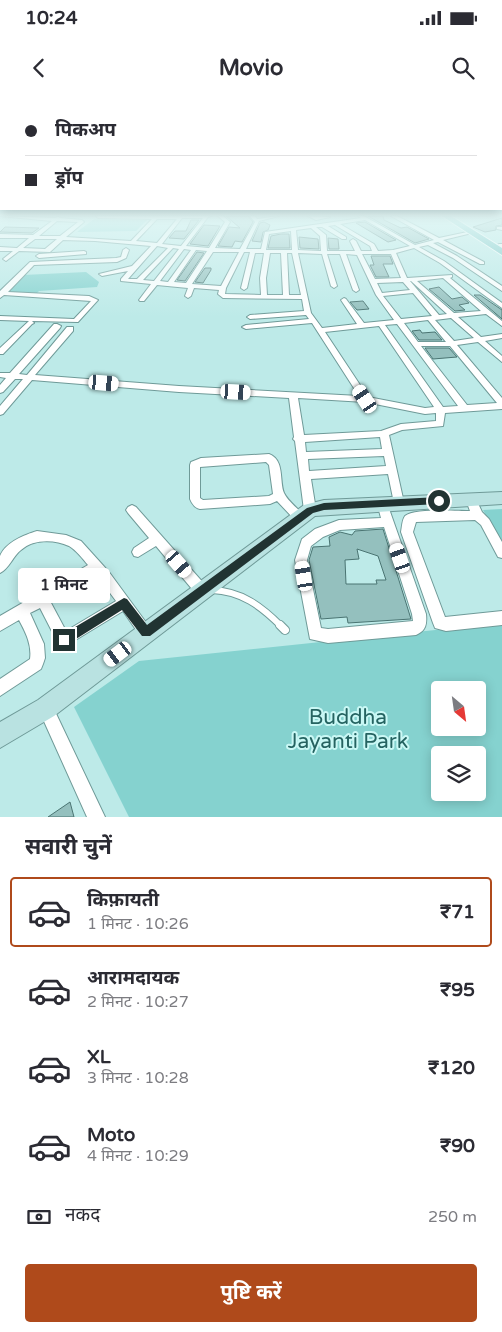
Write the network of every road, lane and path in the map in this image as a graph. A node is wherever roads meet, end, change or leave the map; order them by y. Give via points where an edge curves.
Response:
1 (8, 249) edge
2 (50, 249) edge
3 (152, 249) edge
4 (169, 249) edge
5 (180, 249) edge
6 (194, 249) edge
7 (206, 249) edge
8 (324, 249) edge
9 (356, 249) edge
10 (374, 249) edge
11 (402, 249) edge
12 (421, 249) edge
13 (441, 249) edge
14 (458, 249) edge
15 (17, 250) junction
16 (126, 250) dead end
17 (210, 250) junction
18 (243, 251) junction
19 (253, 252) junction
20 (265, 252) junction
21 (284, 252) junction
22 (295, 252) junction
23 (342, 252) junction
24 (392, 252) junction
25 (84, 253) dead end
26 (324, 253) junction
27 (357, 253) junction
28 (376, 253) junction
29 (6, 259) dead end
30 (32, 263) junction
31 (482, 263) dead end
32 (133, 268) junction
33 (102, 274) dead end
34 (459, 275) junction
35 (444, 276) junction
36 (409, 279) junction
37 (138, 282) junction
38 (374, 282) junction
39 (154, 284) junction
40 (169, 285) junction
41 (189, 286) junction
42 (334, 286) dead end
43 (223, 288) junction
44 (244, 288) dead end
45 (502, 289) edge
46 (356, 290) dead end
47 (414, 291) junction
48 (1, 294) edge
49 (379, 295) junction
50 (188, 296) dead end
51 (264, 297) junction
52 (305, 297) junction
53 (286, 298) junction
54 (142, 300) dead end
55 (344, 300) dead end
56 (502, 308) edge
57 (486, 312) junction
58 (308, 313) junction
59 (453, 316) junction
60 (250, 317) dead end
61 (0, 318) edge
62 (434, 318) junction
63 (313, 320) junction
64 (30, 323) dead end
65 (398, 323) junction
66 (381, 324) junction
67 (502, 324) edge
68 (57, 326) dead end
69 (362, 326) junction
70 (246, 327) dead end
71 (70, 329) dead end
72 (320, 330) junction
73 (502, 336) edge
74 (478, 338) junction
75 (415, 344) junction
76 (451, 344) junction
77 (0, 352) edge
78 (502, 360) edge
79 (0, 375) edge
80 (13, 376) junction
81 (30, 377) junction
82 (0, 390) edge
83 (293, 395) junction
84 (365, 399) junction
85 (502, 405) edge
86 (465, 409) junction
87 (440, 411) junction
88 (0, 412) edge
89 (384, 433) junction
90 (298, 439) junction
91 (388, 452) junction
92 (301, 456) junction
93 (392, 470) junction
94 (304, 475) junction
95 (279, 496) junction
96 (502, 498) edge
97 (390, 503) junction
98 (475, 508) junction
99 (132, 510) dead end
100 (305, 514) junction
101 (387, 522) junction
102 (157, 539) junction
103 (138, 552) dead end
104 (502, 553) edge
105 (0, 567) edge
106 (96, 567) junction
107 (202, 591) junction
108 (42, 599) junction
109 (124, 603) junction
110 (22, 611) junction
111 (502, 618) edge
112 (0, 624) edge
113 (285, 630) dead end
114 (146, 632) junction
115 (0, 688) edge
116 (46, 708) junction
117 (0, 736) edge
118 (96, 817) edge

1 - 15 street
2 - 15 street
3 - 32 street
4 - 37 street
5 - 39 street
6 - 40 street
7 - 17 street
8 - 26 street
9 - 27 street
10 - 28 street
11 - 24 street
12 - 34 street
13 - 45 street
14 - 31 street
15 - 29 street
16 - 30 street via 123,258 117,260
17 - 18 street
17 - 41 street
18 - 19 street
18 - 43 street
19 - 20 street
19 - 44 street
20 - 21 street
20 - 51 street
21 - 22 street
21 - 53 street
22 - 26 street
22 - 52 street
23 - 26 street
23 - 27 street
23 - 46 street
24 - 28 street
24 - 36 street
25 - 30 street via 40,256
26 - 42 street
27 - 28 street
27 - 38 street
30 - 48 street
32 - 33 street
32 - 37 street via 123,280
34 - 35 street
34 - 56 street
35 - 36 street
35 - 57 street
36 - 38 street
36 - 47 street
36 - 59 street
37 - 39 street
38 - 49 street
39 - 40 street
39 - 54 street
40 - 41 street
41 - 43 street
41 - 50 street
43 - 51 street via 223,296
47 - 49 street
47 - 62 street
48 - 61 street via 95,300 76,322
49 - 65 street
51 - 53 street
52 - 53 street
52 - 58 street
55 - 69 street
56 - 57 street
57 - 59 street
57 - 67 street
58 - 60 street
58 - 63 street
59 - 62 street
59 - 74 street
62 - 65 street
62 - 76 street
63 - 70 street
63 - 72 street
64 - 77 street
65 - 66 street
65 - 75 street
66 - 69 street
66 - 87 street
68 - 80 street
69 - 72 street
71 - 81 street
72 - 84 street
73 - 74 street
74 - 76 street
74 - 78 street
75 - 76 street
75 - 86 street
76 - 85 street
79 - 80 street
80 - 81 street
80 - 82 street
81 - 83 street via 179,390
81 - 88 street
83 - 84 street
83 - 90 street
84 - 87 street
85 - 86 street
86 - 87 street
87 - 89 street via 440,424 401,427
89 - 90 street
89 - 91 street
90 - 92 street
91 - 92 street
91 - 93 street
92 - 94 street
93 - 94 street
93 - 97 street
94 - 100 street
95 - 95 street via 270,500 200,505 195,500 194,465 269,458 274,464
95 - 100 street
96 - 98 street
97 - 98 street
97 - 100 street via 324,506
97 - 101 street
98 - 104 street
98 - 111 street via 414,518 409,520 407,532 440,623
99 - 102 street
100 - 107 street
101 - 101 street via 421,619 418,626 328,636 315,634 301,560 306,543 319,533 339,525
102 - 103 street
102 - 107 street
105 - 106 street via 18,543 34,536 45,536 76,544
106 - 108 street
106 - 109 street
107 - 113 lane via 236,592 257,605
107 - 114 street
108 - 109 street via 64,640
108 - 110 street
109 - 114 street
110 - 112 street
110 - 115 street via 39,651 38,659 36,664
114 - 116 street
116 - 117 street
116 - 118 street

